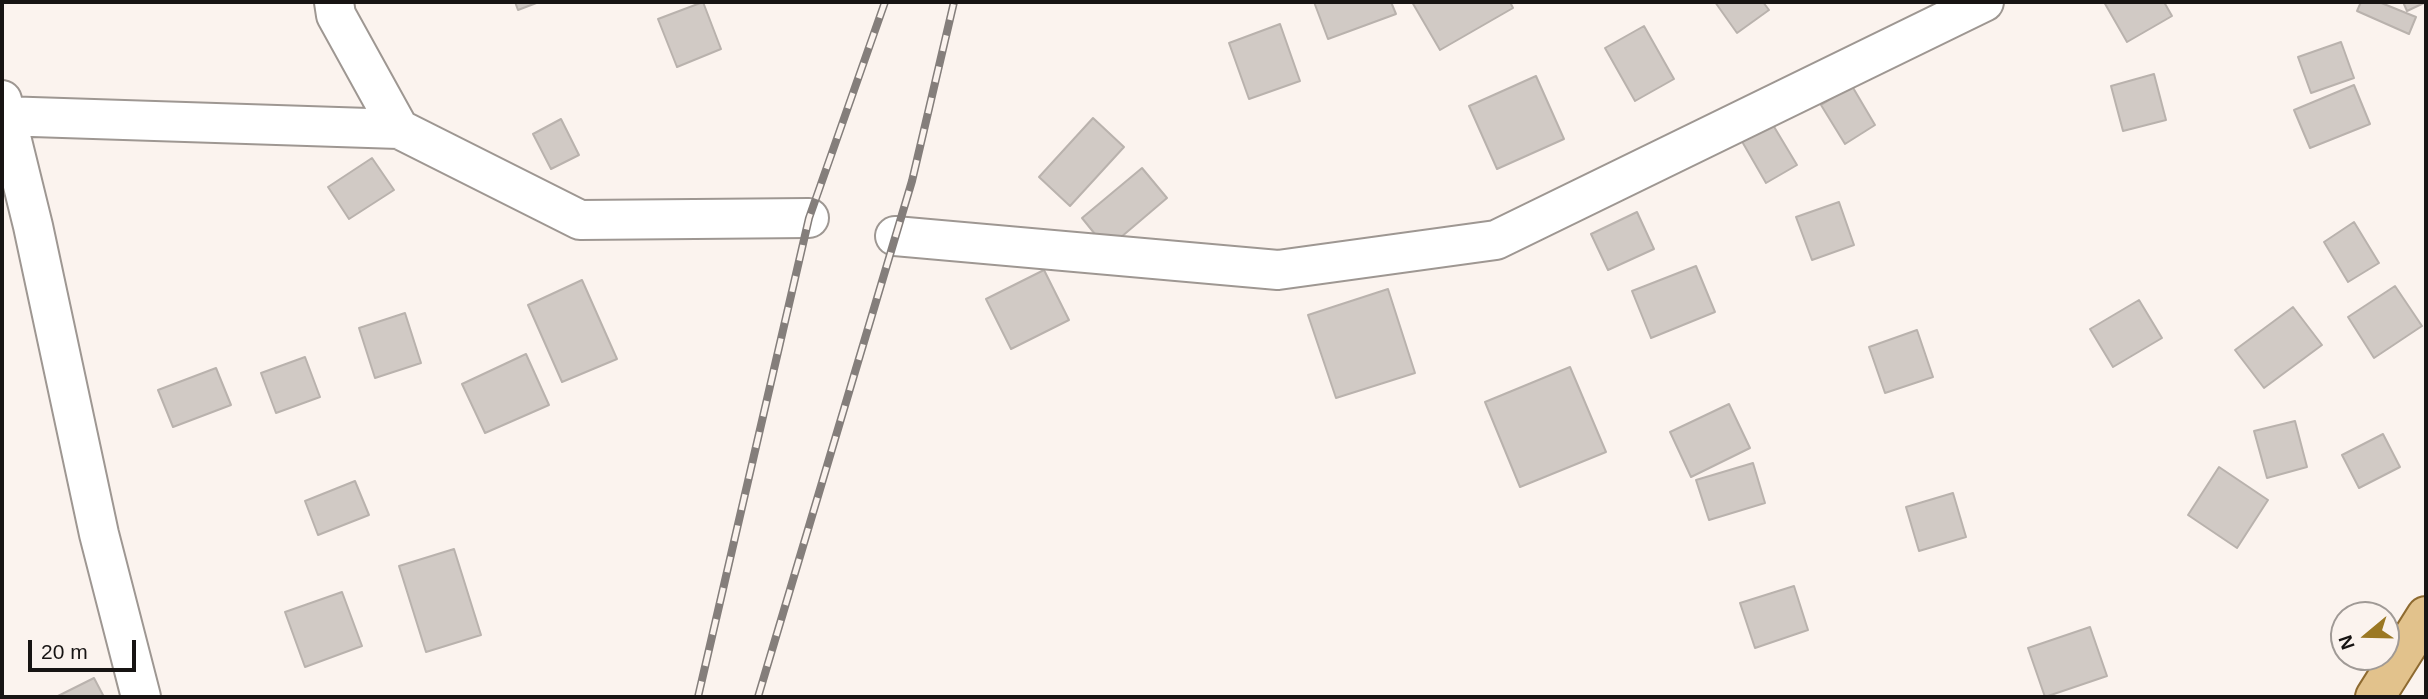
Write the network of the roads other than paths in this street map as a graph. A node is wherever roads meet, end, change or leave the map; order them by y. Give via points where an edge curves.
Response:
1 (334, 2) edge
2 (1984, 2) edge
3 (3, 111) edge
4 (399, 129) junction
5 (809, 218) dead end
6 (895, 236) dead end
7 (2426, 616) edge
8 (141, 697) edge
9 (2375, 697) edge

1 - 4 street via 336,15
2 - 6 street via 1496,240 1278,270
3 - 4 street
3 - 8 street via 33,226 99,534
4 - 5 street via 580,220
7 - 9 main road

